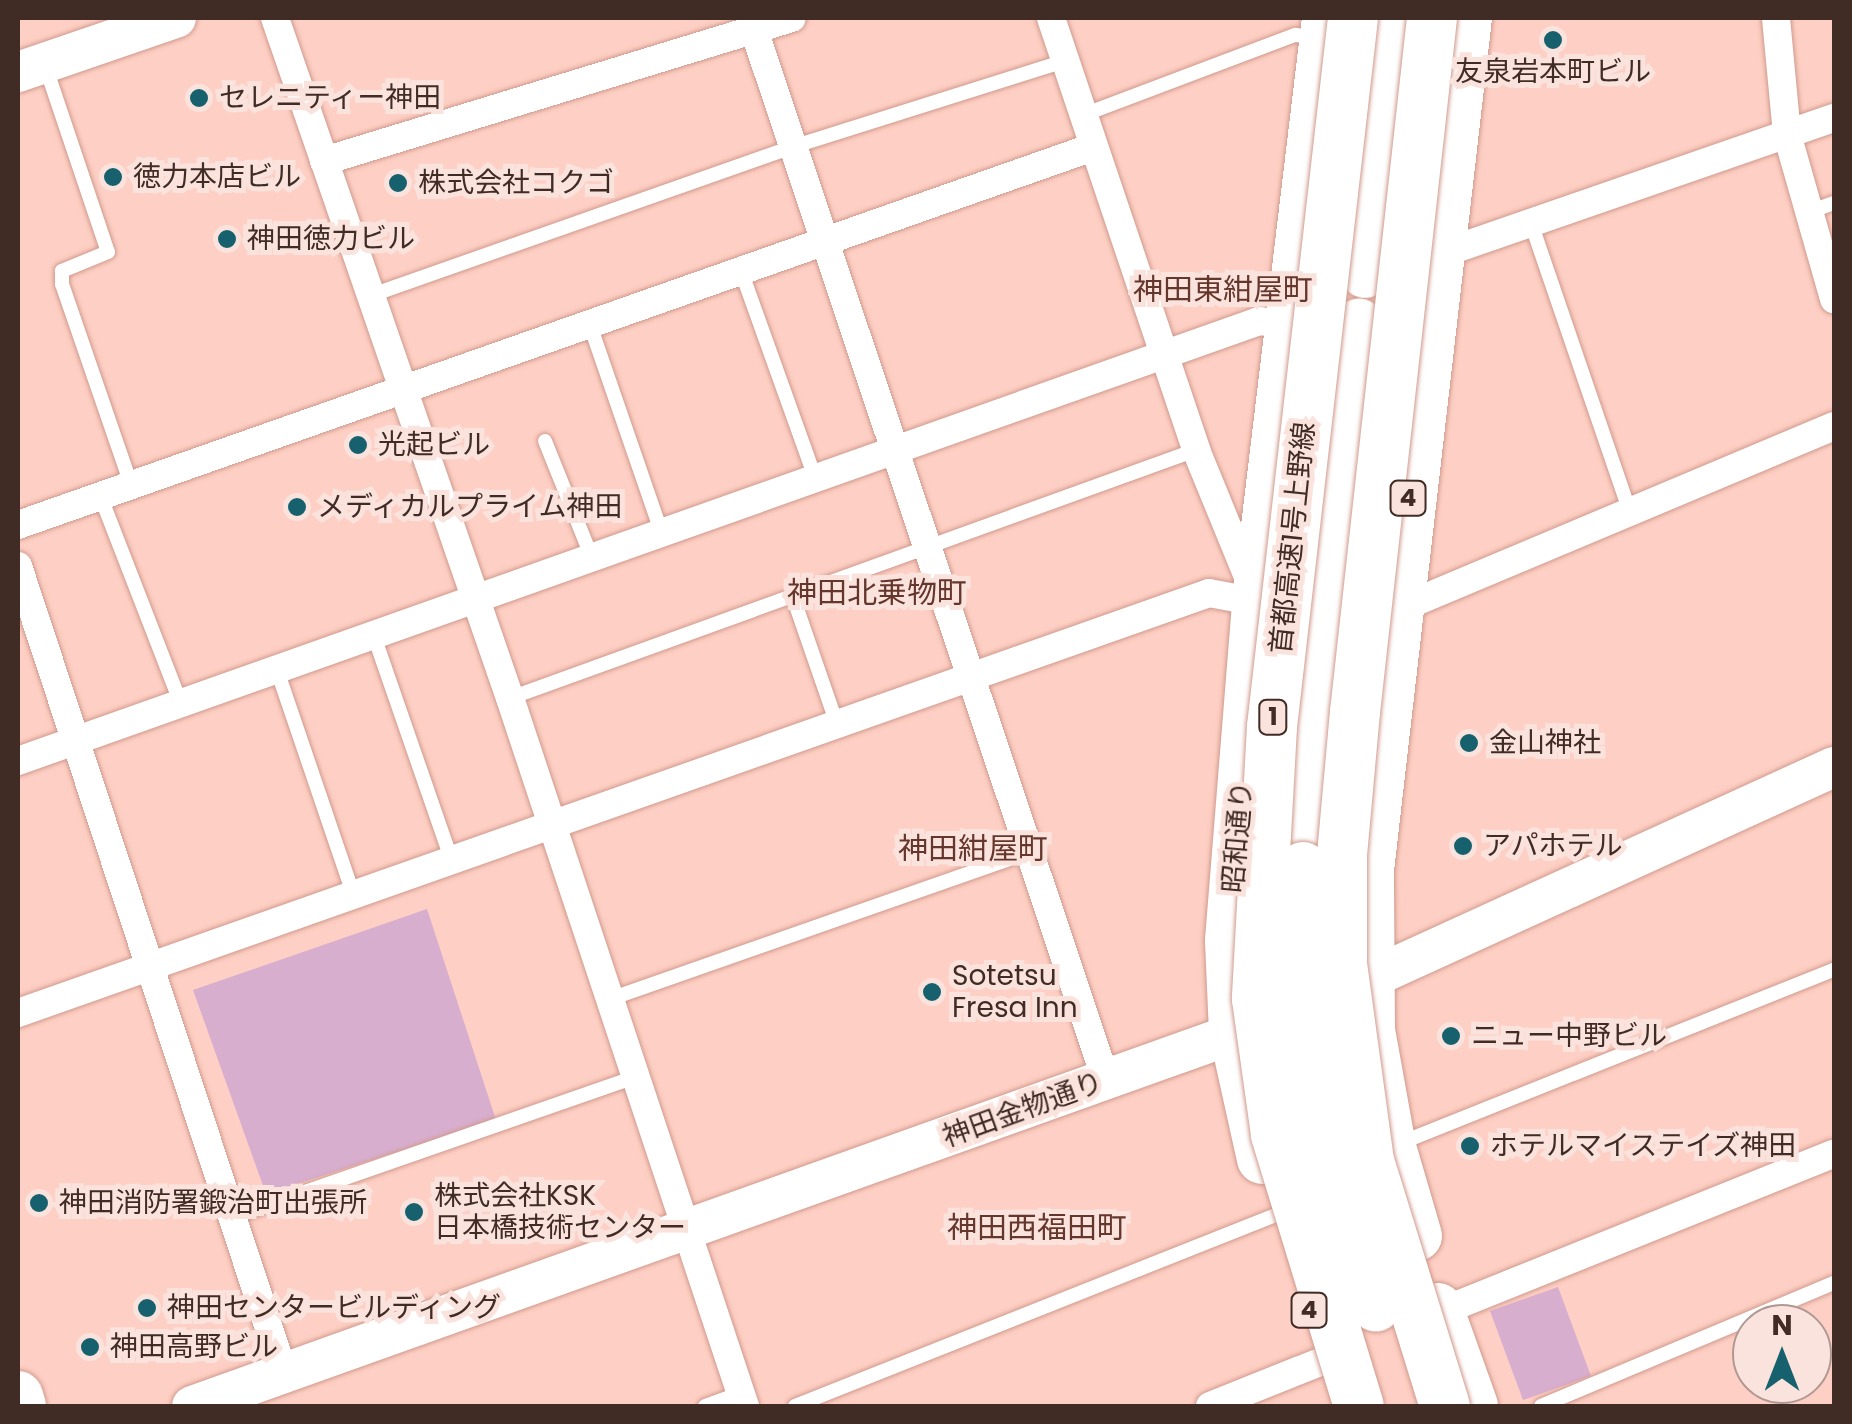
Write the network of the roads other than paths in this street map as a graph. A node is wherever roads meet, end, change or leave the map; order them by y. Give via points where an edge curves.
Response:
1 (176, 18) edge
2 (274, 18) edge
3 (792, 18) edge
4 (1052, 18) edge
5 (1390, 18) edge
6 (1432, 18) edge
7 (1467, 18) edge
8 (1776, 18) edge
9 (752, 23) edge
10 (1335, 24) edge
11 (1065, 61) junction
12 (31, 67) edge
13 (1083, 115) junction
14 (1834, 118) edge
15 (1787, 134) junction
16 (792, 146) junction
17 (1093, 146) junction
18 (324, 161) junction
19 (1822, 207) edge
20 (1532, 223) junction
21 (823, 239) junction
22 (1438, 255) junction
23 (740, 267) junction
24 (1364, 274) dead end
25 (368, 297) junction
26 (1834, 299) edge
27 (588, 320) junction
28 (1358, 324) dead end
29 (1292, 325) junction
30 (1165, 358) junction
31 (398, 386) junction
32 (1834, 426) edge
33 (1386, 433) junction
34 (545, 441) dead end
35 (1196, 450) junction
36 (897, 452) junction
37 (816, 480) junction
38 (131, 484) junction
39 (100, 495) junction
40 (1630, 513) junction
41 (18, 525) edge
42 (662, 534) junction
43 (929, 550) junction
44 (592, 558) junction
45 (18, 566) edge
46 (476, 599) junction
47 (794, 600) junction
48 (1258, 602) junction
49 (1394, 610) junction
50 (374, 636) junction
51 (277, 670) junction
52 (972, 678) junction
53 (1386, 694) junction
54 (510, 698) junction
55 (181, 704) junction
56 (837, 724) junction
57 (78, 740) junction
58 (1244, 756) junction
59 (18, 761) edge
60 (1834, 767) edge
61 (549, 820) junction
62 (1029, 852) junction
63 (451, 858) junction
64 (353, 893) junction
65 (152, 965) junction
66 (1834, 970) edge
67 (1366, 980) junction
68 (606, 1000) junction
69 (1300, 1010) junction
70 (18, 1013) edge
71 (1234, 1033) junction
72 (633, 1078) junction
73 (1106, 1080) junction
74 (1391, 1146) junction
75 (1834, 1154) edge
76 (1278, 1214) junction
77 (232, 1217) junction
78 (684, 1231) junction
79 (1834, 1283) edge
80 (1440, 1312) junction
81 (1325, 1360) junction
82 (284, 1374) junction
83 (18, 1396) edge
84 (743, 1400) edge
85 (21, 1406) edge
86 (192, 1406) edge
87 (705, 1406) edge
88 (795, 1406) edge
89 (1210, 1406) edge
90 (1340, 1406) edge
91 (1358, 1406) edge
92 (1412, 1406) edge
93 (1444, 1406) edge
94 (1473, 1406) edge
95 (1541, 1406) edge

1 - 12 street
2 - 18 street
3 - 9 street
4 - 11 street
5 - 24 highway
6 - 33 highway, bridge
7 - 22 highway, 4
8 - 15 street
9 - 16 street
9 - 18 street
10 - 13 lane
10 - 29 highway, 昭和通り / 4
10 - 91 highway, 首都高速1号上野線 / 1, bridge via 1272,727 1258,999 1276,1135
11 - 13 street
11 - 16 lane
12 - 38 lane via 108,252 62,271 62,284
13 - 17 street
14 - 15 street
15 - 19 street
15 - 20 street
16 - 21 street
16 - 25 lane
17 - 21 street
17 - 30 street
18 - 25 street
19 - 26 street
20 - 22 street
20 - 40 lane
21 - 23 street
21 - 36 street
22 - 49 highway, 4
23 - 27 street
23 - 37 lane
25 - 31 street
27 - 31 street
27 - 42 lane
28 - 58 highway via 1333,548 1303,637
29 - 30 street via 1259,321
29 - 48 highway, 昭和通り / 4
30 - 35 street
30 - 36 street
31 - 38 street
31 - 46 street
32 - 40 street
33 - 92 highway, bridge via 1312,764 1302,966 1307,1038 1331,1168
33 - 93 highway, bridge via 1342,856 1342,964 1369,1161
34 - 44 lane
35 - 43 lane
35 - 48 street via 1236,534
36 - 37 street
36 - 43 street
37 - 42 street
38 - 39 street
39 - 41 street
39 - 55 lane
40 - 49 street
42 - 44 street
43 - 47 lane
43 - 52 street
44 - 46 street
45 - 57 street
46 - 50 street
46 - 54 street
47 - 54 lane
47 - 56 lane
48 - 52 street via 1209,593
48 - 58 highway, 昭和通り / 4
49 - 53 highway, 4
50 - 51 street
50 - 63 lane
51 - 55 street
51 - 64 lane
52 - 56 street
52 - 62 street
53 - 67 highway, 4
53 - 69 highway via 1360,740 1327,832
54 - 61 street
55 - 57 street
56 - 61 street
57 - 59 street
57 - 65 street
58 - 71 highway, 昭和通り / 4 via 1230,940
60 - 67 street, 神田金物通り
61 - 63 street
61 - 68 street
62 - 68 lane
62 - 73 street
63 - 64 street
64 - 65 street
65 - 70 street
65 - 77 street
66 - 74 lane
67 - 69 street, 神田金物通り
67 - 74 highway, 4
68 - 72 street
69 - 71 street, 神田金物通り
71 - 73 street, 神田金物通り
71 - 76 highway, 昭和通り / 4
72 - 77 lane
72 - 78 street
73 - 78 street, 神田金物通り
74 - 80 highway, 4
75 - 80 street
76 - 81 highway, 昭和通り / 4
76 - 88 lane
77 - 82 street
78 - 82 street, 神田金物通り
78 - 84 street
79 - 95 lane
80 - 94 highway, 4
81 - 89 street
81 - 90 highway, 昭和通り / 4
82 - 86 street, 神田金物通り
83 - 85 highway
84 - 87 lane

